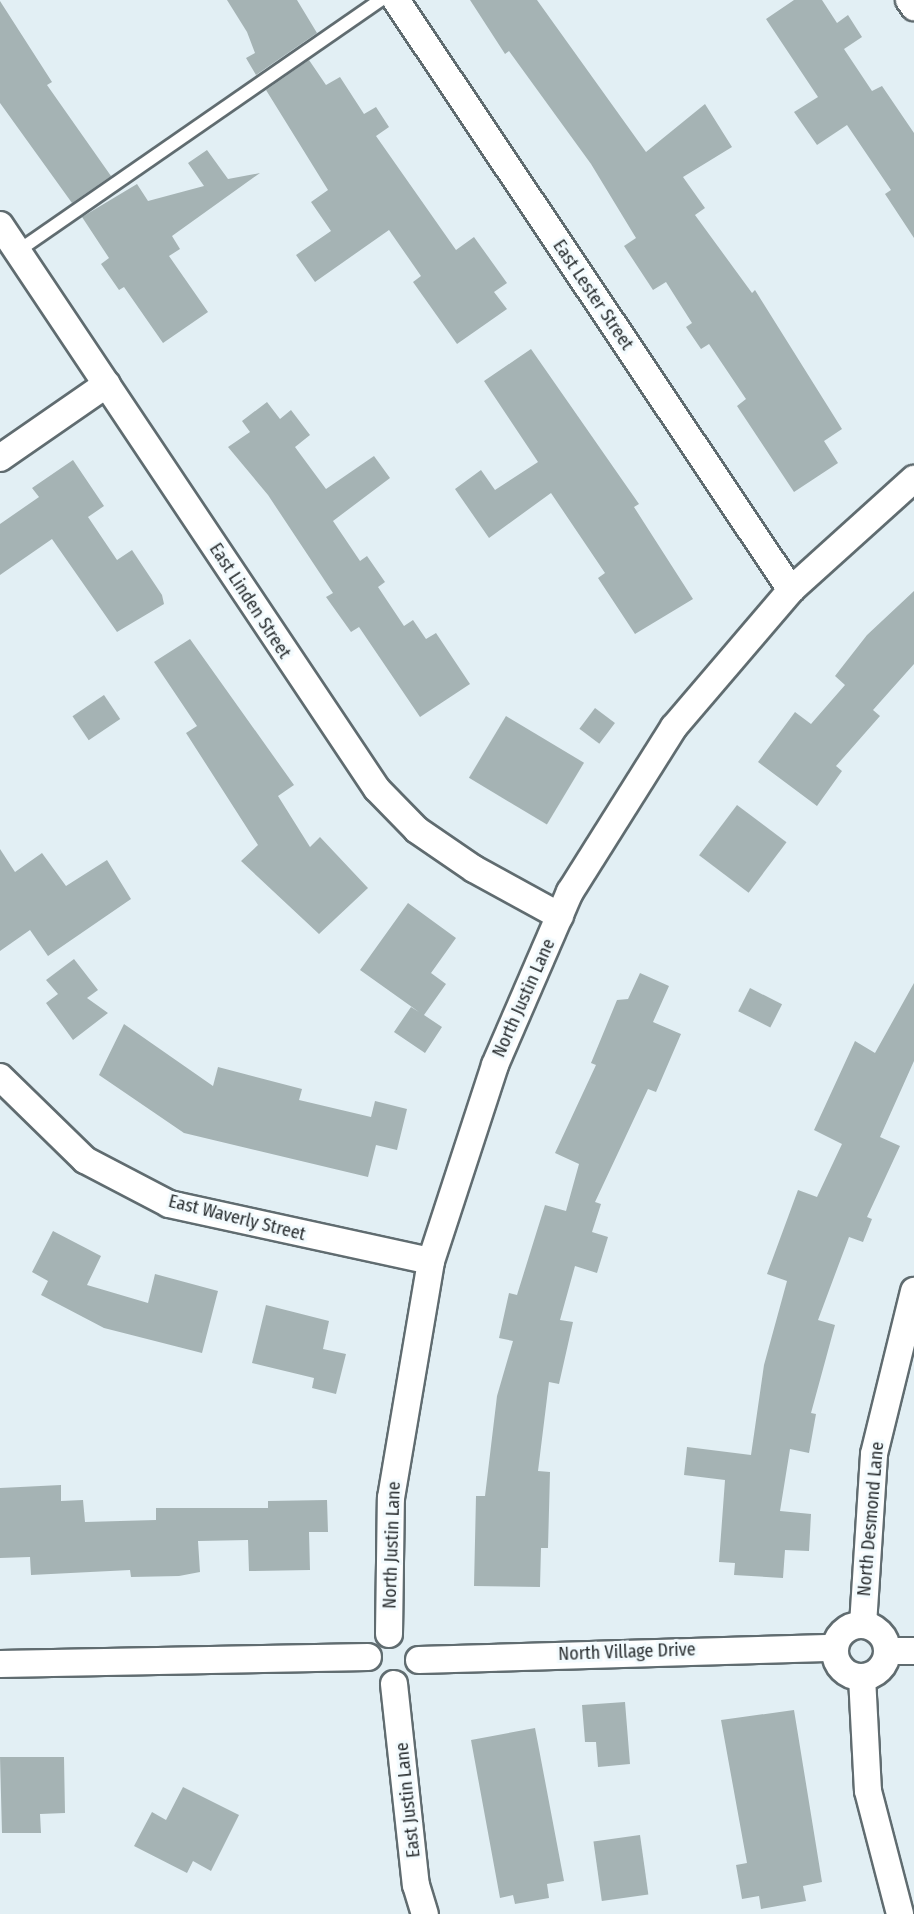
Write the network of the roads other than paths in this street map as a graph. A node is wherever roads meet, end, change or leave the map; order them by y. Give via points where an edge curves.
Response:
1 (380, 0) edge
2 (396, 0) edge
3 (909, 0) edge
4 (914, 7) edge
5 (0, 225) edge
6 (18, 251) junction
7 (107, 384) junction
8 (0, 458) edge
9 (914, 479) edge
10 (791, 590) junction
11 (560, 916) junction
12 (0, 1077) edge
13 (431, 1261) junction
14 (914, 1291) edge
15 (863, 1625) junction
16 (389, 1634) junction
17 (835, 1648) junction
18 (887, 1651) junction
19 (914, 1651) edge
20 (368, 1657) junction
21 (419, 1660) junction
22 (0, 1664) edge
23 (862, 1677) junction
24 (394, 1684) junction
25 (425, 1914) edge
26 (900, 1914) edge

1 - 6 lane
2 - 10 street, East Lester Street
3 - 4 street
5 - 6 street, East Linden Street
6 - 7 street, East Linden Street
7 - 8 street
7 - 11 street, East Linden Street via 377,789 417,830
9 - 10 street, North Justin Lane
10 - 11 street, North Justin Lane via 674,727
11 - 13 street, North Justin Lane via 495,1065
12 - 13 street, East Waverly Street via 42,1124 85,1160 169,1203
13 - 16 street, North Justin Lane via 391,1498
14 - 15 street, North Desmond Lane via 874,1454
15 - 17 street via 842,1633
15 - 18 street via 880,1633
16 - 20 street via 374,1642
16 - 21 street via 412,1641
17 - 21 street, North Village Drive
17 - 23 street via 845,1671
18 - 19 street
18 - 23 street via 877,1671
20 - 22 street
20 - 24 street via 373,1673
21 - 24 street via 410,1679
23 - 26 street via 868,1791
24 - 25 street, East Justin Lane via 416,1885

